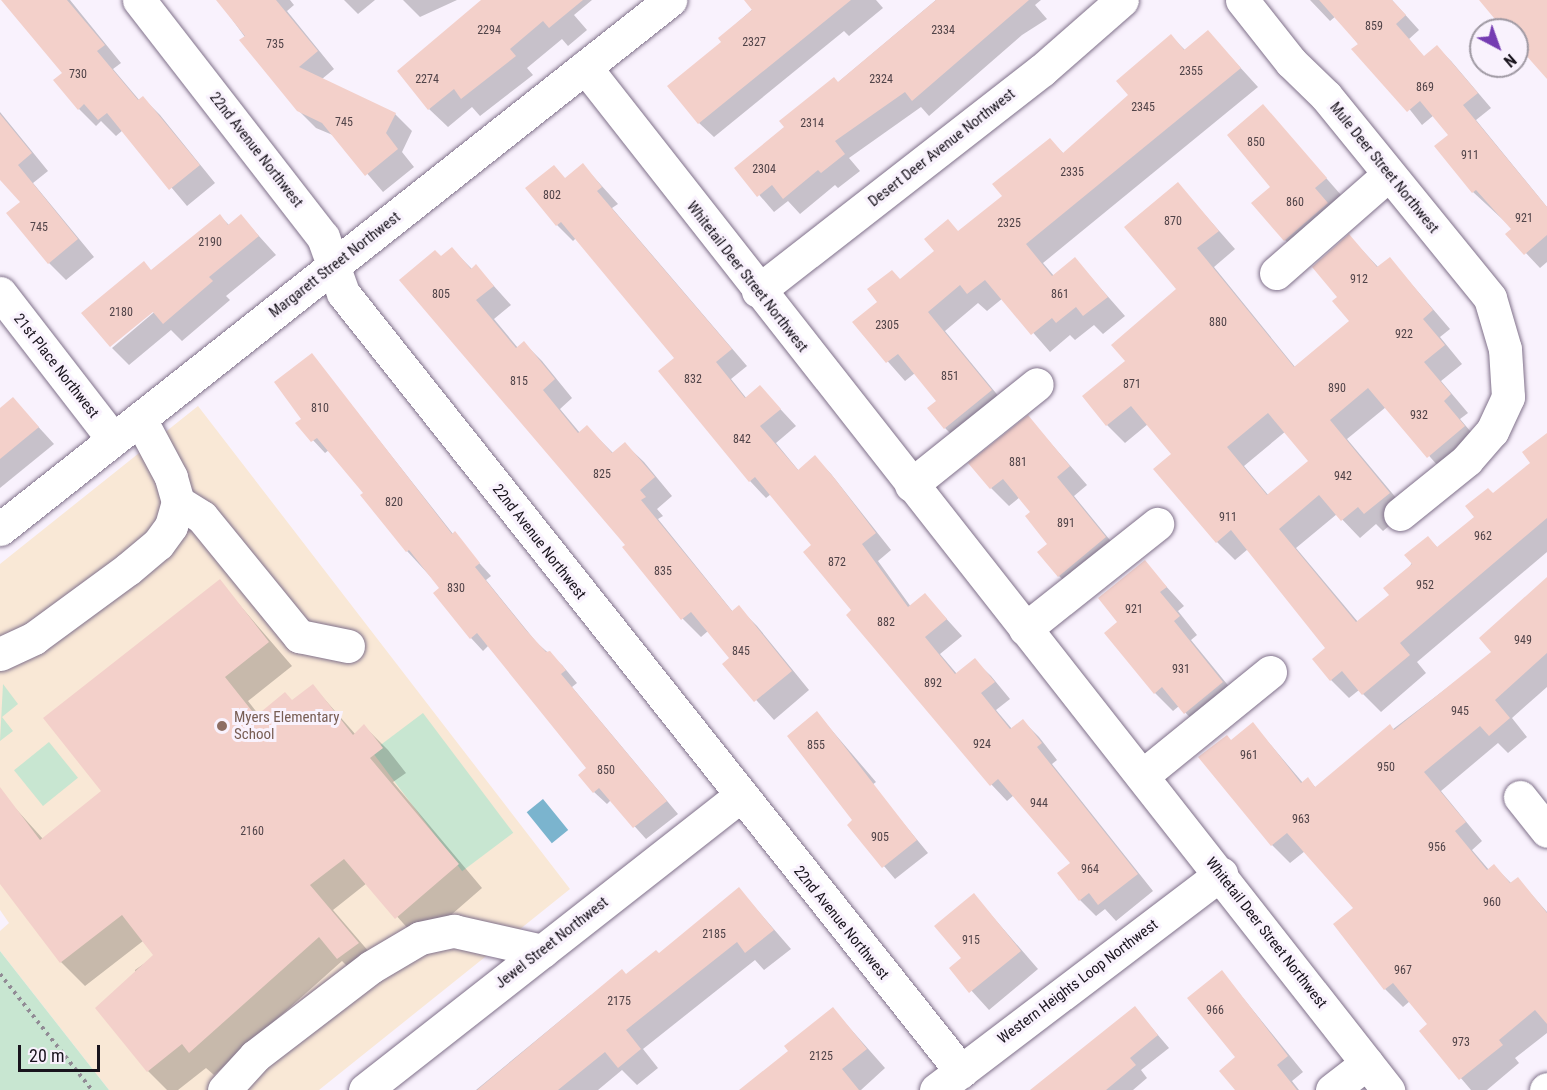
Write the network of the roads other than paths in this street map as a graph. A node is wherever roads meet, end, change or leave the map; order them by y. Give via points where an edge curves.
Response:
1 (139, 0) edge
2 (670, 0) edge
3 (1122, 0) edge
4 (1242, 0) edge
5 (585, 67) junction
6 (1389, 174) junction
7 (333, 266) junction
8 (1276, 273) dead end
9 (758, 291) junction
10 (0, 293) edge
11 (1037, 384) dead end
12 (140, 419) junction
13 (113, 440) junction
14 (911, 485) junction
15 (178, 502) junction
16 (1400, 514) dead end
17 (1157, 524) dead end
18 (0, 529) edge
19 (1025, 629) junction
20 (348, 646) dead end
21 (0, 654) edge
22 (1270, 672) dead end
23 (1142, 776) junction
24 (739, 796) junction
25 (1521, 797) dead end
26 (1547, 831) edge
27 (1221, 874) junction
28 (543, 951) junction
29 (1367, 1063) junction
30 (948, 1081) edge
31 (224, 1090) edge
32 (365, 1090) edge
33 (1332, 1090) edge
34 (1388, 1090) edge

1 - 7 street, 22nd Avenue Northwest via 323,237
2 - 5 street, Margarett Street Northwest
3 - 9 street, Desert Deer Avenue Northwest via 1042,70
4 - 6 street, Mule Deer Street Northwest
5 - 7 street, Margarett Street Northwest
5 - 9 street, Whitetail Deer Street Northwest
6 - 8 street
6 - 16 street, Mule Deer Street Northwest via 1491,298 1505,349 1508,397 1492,431 1467,460
7 - 12 street, Margarett Street Northwest
7 - 24 street, 22nd Avenue Northwest via 344,294
9 - 14 street, Whitetail Deer Street Northwest
10 - 13 street, 21st Place Northwest
11 - 14 street
12 - 13 street, Margarett Street Northwest
12 - 15 street via 171,477
13 - 18 street, Margarett Street Northwest
14 - 19 street, Whitetail Deer Street Northwest
15 - 20 street via 202,517 299,636
15 - 21 street via 171,526 159,544 34,638
17 - 19 street
19 - 23 street, Whitetail Deer Street Northwest
22 - 23 street
23 - 27 street, Whitetail Deer Street Northwest
24 - 28 street, Jewel Street Northwest
24 - 30 street, 22nd Avenue Northwest
25 - 26 street
27 - 29 street, Whitetail Deer Street Northwest
27 - 30 street, Western Heights Loop Northwest
28 - 31 street via 454,931 420,938 371,967 255,1056
28 - 32 street, Jewel Street Northwest
29 - 33 street
29 - 34 street, Whitetail Deer Street Northwest

